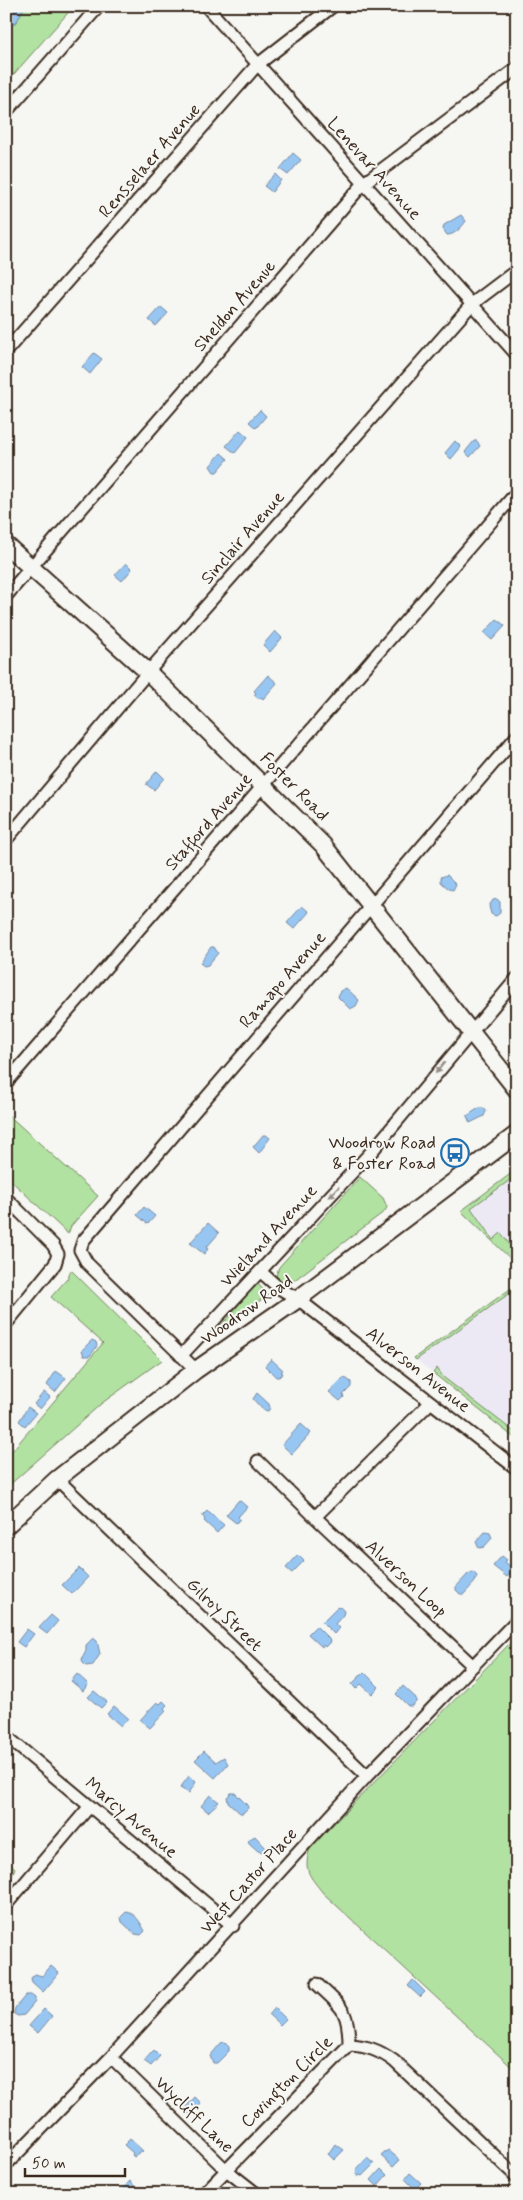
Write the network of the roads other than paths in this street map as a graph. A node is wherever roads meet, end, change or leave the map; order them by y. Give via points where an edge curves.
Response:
1 (99, 6) edge
2 (206, 6) edge
3 (333, 6) edge
4 (257, 65) junction
5 (517, 68) edge
6 (6, 112) edge
7 (364, 183) junction
8 (517, 270) edge
9 (472, 304) junction
10 (6, 352) edge
11 (517, 355) edge
12 (517, 492) edge
13 (6, 545) edge
14 (31, 567) junction
15 (6, 596) edge
16 (148, 672) junction
17 (517, 736) edge
18 (264, 785) junction
19 (6, 840) edge
20 (372, 904) junction
21 (517, 978) edge
22 (471, 1031) junction
23 (6, 1083) edge
24 (517, 1090) edge
25 (517, 1134) edge
26 (6, 1198) edge
27 (261, 1272) junction
28 (298, 1299) junction
29 (6, 1324) edge
30 (181, 1356) junction
31 (196, 1370) junction
32 (431, 1402) junction
33 (258, 1461) dead end
34 (517, 1469) edge
35 (57, 1479) junction
36 (315, 1517) junction
37 (6, 1526) edge
38 (517, 1620) edge
39 (473, 1666) junction
40 (6, 1736) edge
41 (367, 1776) junction
42 (90, 1806) junction
43 (6, 1906) edge
44 (233, 1926) junction
45 (317, 1984) dead end
46 (349, 2045) junction
47 (111, 2057) junction
48 (6, 2165) edge
49 (225, 2169) junction
50 (517, 2176) edge
51 (204, 2194) edge
52 (257, 2194) edge

1 - 6 street
2 - 4 street, Lenevar Avenue
3 - 4 street, Rensselaer Avenue
4 - 7 street, Lenevar Avenue
4 - 10 street, Rensselaer Avenue
5 - 7 street, Sheldon Avenue
7 - 9 street, Lenevar Avenue
7 - 14 street, Sheldon Avenue
8 - 9 street, Sinclair Avenue
9 - 11 street, Lenevar Avenue
9 - 16 street, Sinclair Avenue
12 - 18 street, Stafford Avenue
13 - 14 street, Foster Road
14 - 15 street, Sheldon Avenue
14 - 16 street, Foster Road
16 - 18 street, Foster Road
16 - 19 street, Sinclair Avenue
17 - 20 street, Ramapo Avenue
18 - 20 street, Foster Road via 323,845
18 - 23 street, Stafford Avenue
20 - 22 street, Foster Road
20 - 30 street, Ramapo Avenue via 83,1241 80,1250 86,1263
21 - 22 street, Wieland Avenue
22 - 24 street, Foster Road
22 -> 27 street, Wieland Avenue via 373,1150
25 - 28 street, Woodrow Road
26 - 29 street via 53,1244 58,1254 55,1264
27 - 28 street, Alverson Avenue
27 - 30 street, Wieland Avenue
28 - 31 street, Woodrow Road
28 - 32 street, Alverson Avenue
30 - 31 street
31 - 35 street, Woodrow Road
32 - 34 street, Alverson Avenue
32 - 36 street
33 - 36 street, Alverson Loop
35 - 37 street, Woodrow Road
35 - 41 street, Gilroy Street
36 - 39 street, Alverson Loop
38 - 39 street, West Castor Place
39 - 41 street, West Castor Place
40 - 42 street, Marcy Avenue
41 - 44 street, West Castor Place
42 - 43 street
42 - 44 street, Marcy Avenue
44 - 47 street, West Castor Place
45 - 46 street via 346,2016
46 - 49 street, Covington Circle
46 - 50 street, Covington Circle via 380,2051 394,2061
47 - 48 street, West Castor Place
47 - 49 street, Wycliff Lane
49 - 51 street, Covington Circle
49 - 52 street, Wycliff Lane

